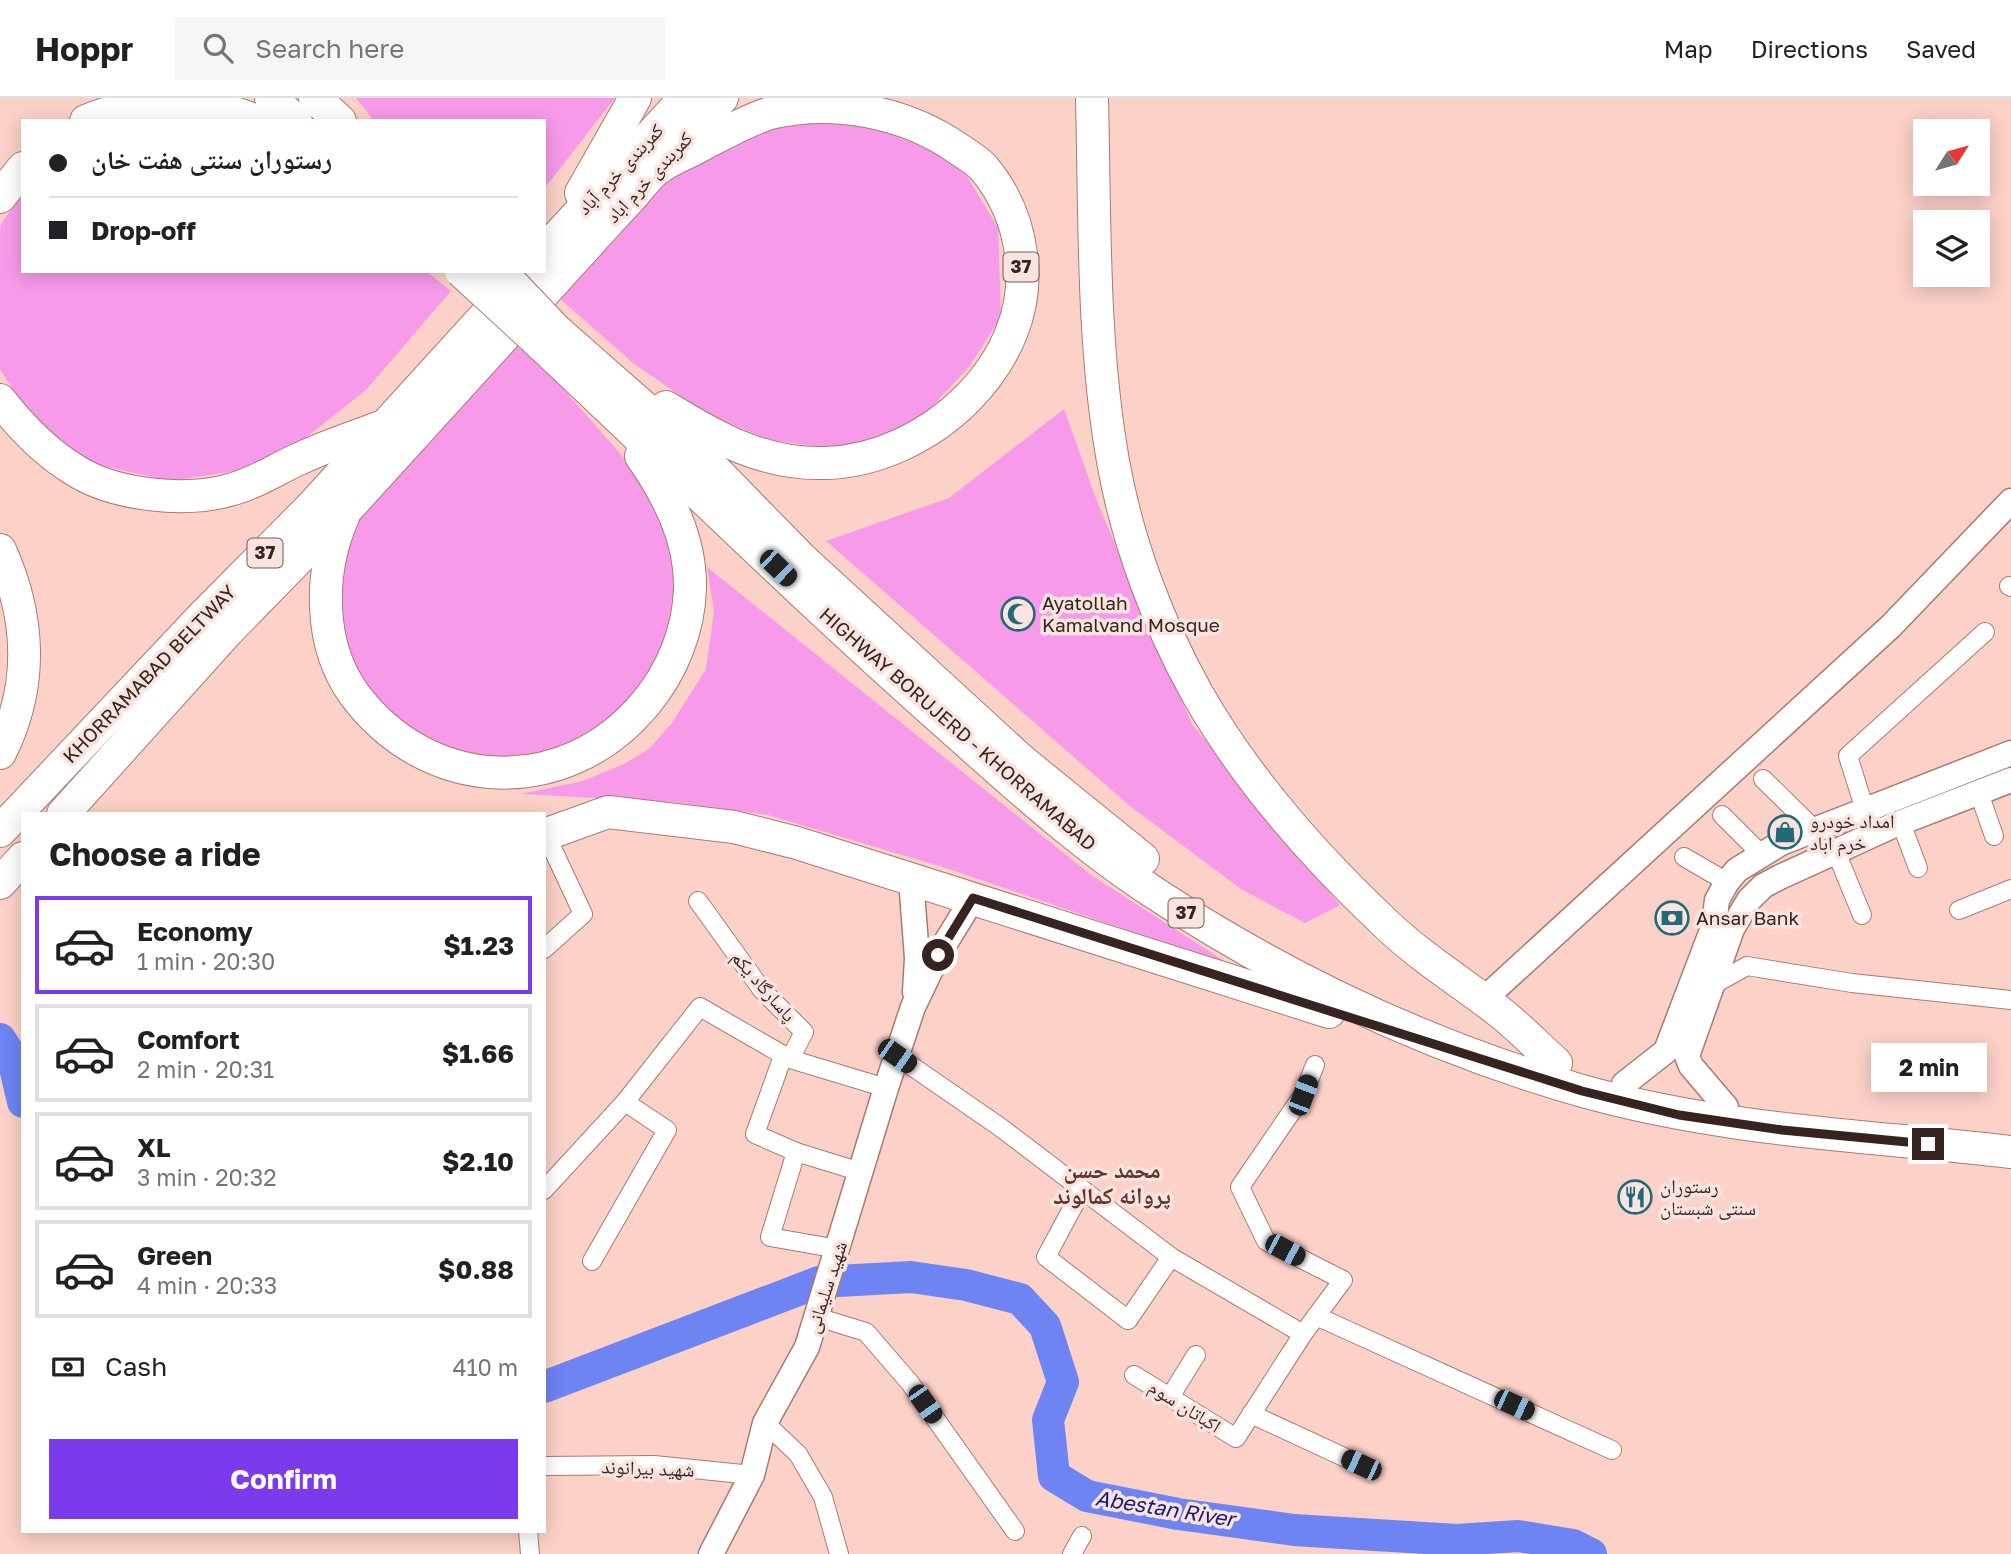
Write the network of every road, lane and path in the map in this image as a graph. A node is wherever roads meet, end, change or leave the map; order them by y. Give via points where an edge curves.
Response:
1 (271, 98) edge
2 (315, 98) edge
3 (337, 98) edge
4 (635, 98) edge
5 (685, 98) edge
6 (722, 98) edge
7 (1092, 98) edge
8 (93, 119) edge
9 (252, 119) edge
10 (294, 119) edge
11 (338, 119) edge
12 (352, 119) edge
13 (21, 171) edge
14 (0, 197) edge
15 (567, 246) edge
16 (546, 271) edge
17 (464, 273) edge
18 (502, 273) edge
19 (524, 273) edge
20 (544, 273) edge
21 (554, 343) junction
22 (0, 400) edge
23 (388, 425) junction
24 (2011, 500) edge
25 (347, 509) junction
26 (0, 550) edge
27 (1985, 632) dead end
28 (2011, 740) edge
29 (0, 753) edge
30 (2001, 756) edge
31 (1763, 779) dead end
32 (2011, 780) edge
33 (1979, 793) junction
34 (1873, 806) junction
35 (65, 812) edge
36 (1722, 815) dead end
37 (1896, 825) junction
38 (1815, 830) junction
39 (0, 831) edge
40 (546, 835) edge
41 (1994, 836) dead end
42 (546, 837) edge
43 (1836, 852) junction
44 (1762, 855) junction
45 (1684, 857) dead end
46 (21, 860) edge
47 (1918, 868) dead end
48 (911, 879) junction
49 (1727, 882) junction
50 (0, 883) edge
51 (21, 887) edge
52 (2011, 889) edge
53 (0, 897) edge
54 (973, 898) junction
55 (698, 901) dead end
56 (1959, 910) dead end
57 (1862, 915) dead end
58 (546, 948) edge
59 (1711, 986) junction
60 (1483, 1000) junction
61 (2011, 1000) edge
62 (914, 1007) junction
63 (897, 1056) junction
64 (787, 1058) junction
65 (1556, 1063) junction
66 (1496, 1064) junction
67 (1315, 1065) dead end
68 (1624, 1084) junction
69 (886, 1087) junction
70 (625, 1102) junction
71 (1727, 1107) junction
72 (2011, 1135) edge
73 (796, 1152) junction
74 (2011, 1152) edge
75 (861, 1172) junction
76 (546, 1188) edge
77 (1082, 1190) junction
78 (838, 1249) junction
79 (1171, 1257) junction
80 (592, 1261) dead end
81 (817, 1316) junction
82 (1316, 1316) junction
83 (1303, 1334) junction
84 (1196, 1355) dead end
85 (1134, 1375) dead end
86 (1170, 1397) junction
87 (1251, 1414) junction
88 (765, 1423) junction
89 (1612, 1450) dead end
90 (1361, 1465) dead end
91 (546, 1466) edge
92 (751, 1475) junction
93 (1015, 1531) dead end
94 (528, 1533) edge
95 (1082, 1536) dead end
96 (530, 1554) edge
97 (711, 1554) edge
98 (839, 1554) edge
99 (1072, 1554) edge

1 - 10 highway
2 - 11 highway
3 - 12 highway
4 - 15 highway, 37
5 - 15 highway, کمربندی خرم آباد
6 - 15 highway, کمربندی خرم اباد
7 - 60 highway via 1101,360 1113,462 1136,551 1164,623 1198,695 1273,802 1387,925
8 - 9 highway via 152,102 184,101
13 - 14 highway
15 - 16 highway, KHORRAMABAD BELTWAY / 37
15 - 21 highway, 37 via 658,168 771,113 835,104 894,115 939,136 981,165 1008,204 1022,255 1021,295 1012,331 989,372 963,404 935,427 898,447 855,461 794,461 728,444
17 - 21 highway, 37, bridge
18 - 21 highway, 37, bridge
19 - 23 highway, KHORRAMABAD BELTWAY / 37
20 - 25 highway, KHORRAMABAD BELTWAY / 37
21 - 25 highway via 660,484 685,547 690,587 687,618 675,657 651,697 608,740 541,770 506,773 473,771 435,760 399,740 367,711 343,679 330,642 325,600 329,559
21 - 65 highway, HIGHWAY BORUJERD - KHORRAMABAD / 37 via 713,468 801,558 1011,751 1165,876 1322,967 1421,1012
21 - 66 highway, HIGHWAY BORUJERD - KHORRAMABAD / 37 via 887,672 1085,843 1233,943 1304,982
22 - 23 highway via 38,442 75,471 106,484 174,496 232,489
23 - 39 highway, KHORRAMABAD BELTWAY / 37
24 - 60 street via 1891,626
25 - 35 highway, KHORRAMABAD BELTWAY / 37 via 227,632
26 - 29 highway via 14,581 24,633 24,680
27 - 34 street via 1848,756
28 - 30 street
30 - 34 street
31 - 38 street
32 - 33 street
33 - 37 street
33 - 41 street
34 - 37 street
34 - 38 street
36 - 44 street
37 - 43 street
37 - 47 street
38 - 44 street
40 - 48 highway, 37 via 608,812 671,819 746,830
42 - 58 street via 583,914
43 - 57 street
43 - 59 street via 1763,886 1749,900 1732,929
44 - 49 street
45 - 49 street
46 - 50 highway
48 - 54 highway, 37
48 - 62 street, شهید سلیمانی via 917,958
49 - 68 street via 1666,1051
51 - 53 highway
52 - 56 street
54 - 62 street, شهید سلیمانی via 938,955
54 - 66 highway, 37
55 - 64 street, پاسارگاد یکم via 762,990 804,1032
59 - 61 street via 1747,966
59 - 71 street via 1687,1056
60 - 65 highway
62 - 63 street, شهید سلیمانی
63 - 69 street, شهید سلیمانی
63 - 77 street
64 - 69 street
64 - 70 street via 700,1007
64 - 73 street via 755,1134
65 - 68 highway, HIGHWAY BORUJERD - KHORRAMABAD / 37
66 - 74 highway, HIGHWAY BORUJERD - KHORRAMABAD / 37 via 1679,1115
67 - 82 street via 1303,1095 1240,1187 1266,1241 1343,1280
68 - 71 highway, HIGHWAY BORUJERD - KHORRAMABAD / 37
69 - 75 street, شهید سلیمانی
70 - 76 street
70 - 80 street via 667,1129
71 - 72 highway, HIGHWAY BORUJERD - KHORRAMABAD / 37 via 1808,1122
73 - 75 street
73 - 78 street via 770,1237
75 - 78 street, شهید سلیمانی
77 - 79 street
77 - 79 street via 1046,1257 1128,1320
78 - 81 street, شهید سلیمانی
79 - 83 street
81 - 88 street, شهید سلیمانی via 807,1347
81 - 93 street via 866,1332 910,1383
82 - 83 street
82 - 89 street
83 - 87 street
84 - 86 street
85 - 86 street, اکباتان سوم
86 - 87 street, اکباتان سوم via 1236,1438
87 - 90 street
88 - 92 street, شهید سلیمانی
88 - 98 street via 798,1454 823,1497
91 - 92 street, شهید بیرانوند via 654,1465
92 - 97 street, شهید سلیمانی
94 - 96 street
95 - 99 street

